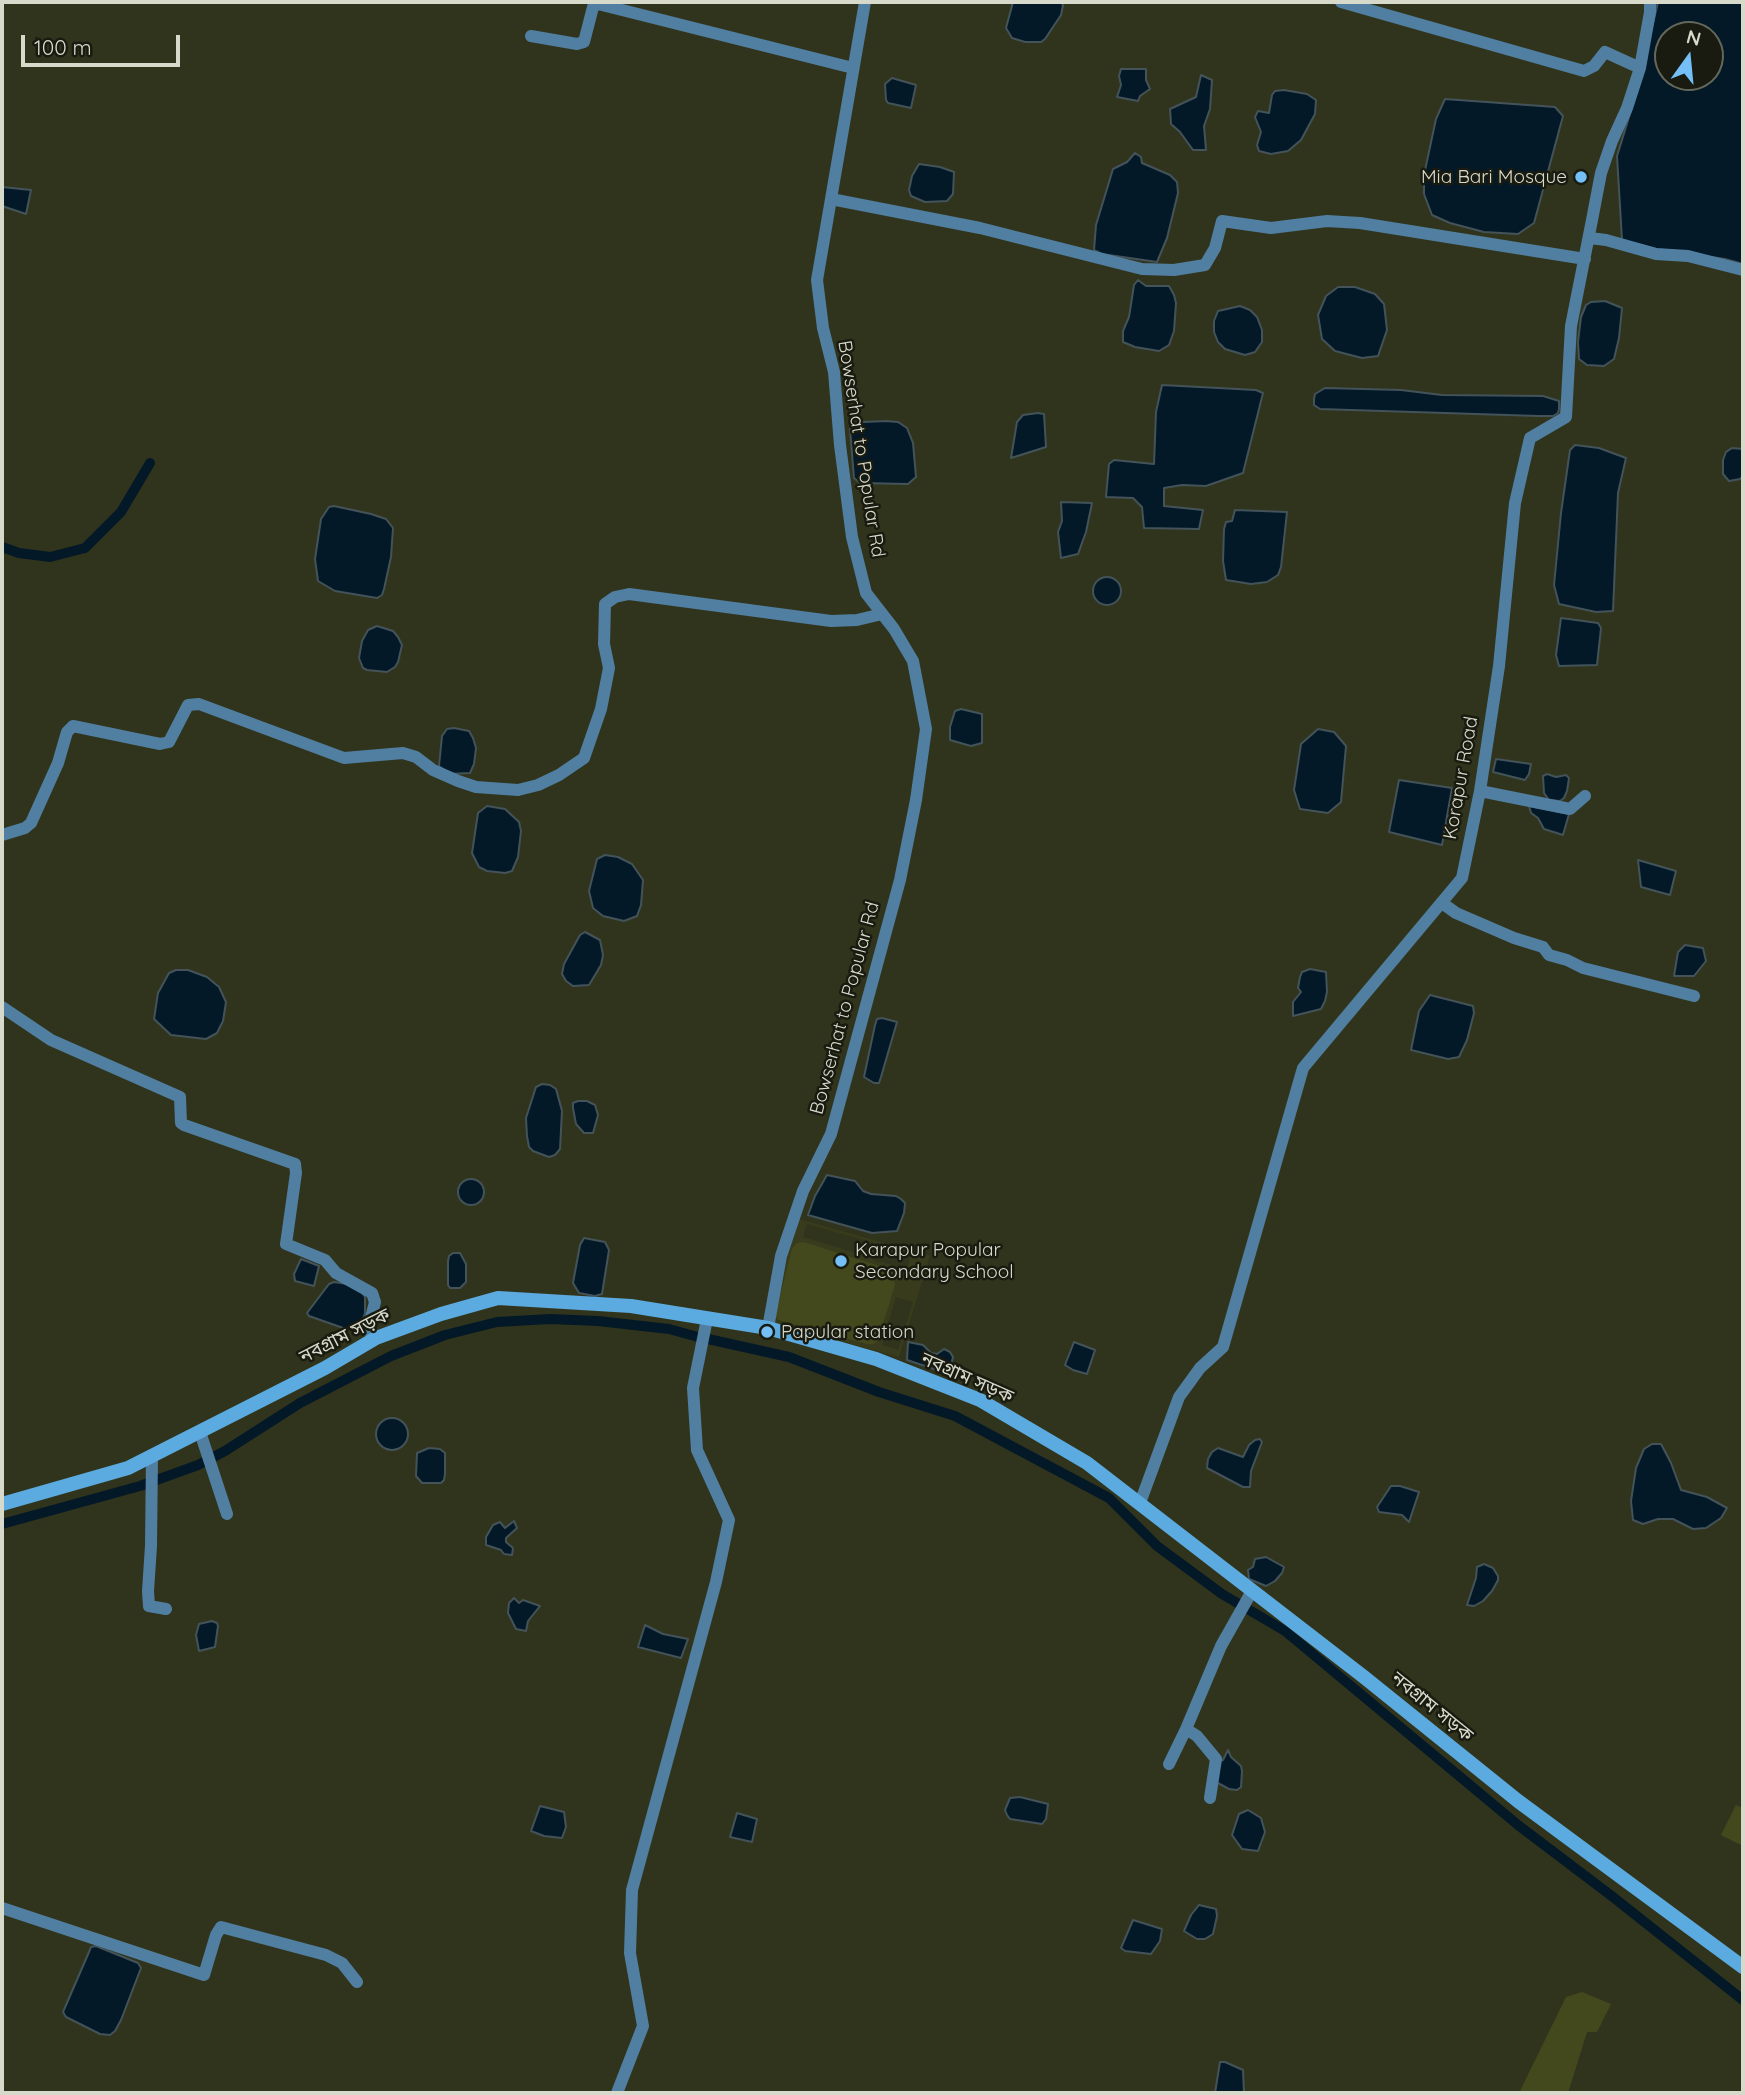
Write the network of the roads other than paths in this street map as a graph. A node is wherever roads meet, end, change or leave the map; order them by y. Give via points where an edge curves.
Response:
1 (865, 2) edge
2 (1340, 2) edge
3 (1650, 2) edge
4 (531, 36) dead end
5 (853, 68) junction
6 (1640, 68) junction
7 (831, 199) junction
8 (1590, 238) junction
9 (1585, 259) junction
10 (1743, 270) edge
11 (882, 614) junction
12 (1480, 791) junction
13 (1585, 796) dead end
14 (2, 835) edge
15 (1442, 903) junction
16 (1693, 996) dead end
17 (2, 1007) edge
18 (707, 1319) junction
19 (768, 1328) junction
20 (373, 1340) junction
21 (200, 1432) junction
22 (152, 1456) junction
23 (1140, 1503) junction
24 (2, 1504) edge
25 (227, 1514) dead end
26 (1252, 1591) junction
27 (166, 1609) dead end
28 (1186, 1729) junction
29 (1169, 1764) dead end
30 (1210, 1798) dead end
31 (2, 1908) edge
32 (1743, 1967) edge
33 (357, 1982) dead end
34 (617, 2093) edge

1 - 5 street, Bowserhat to Popular Rd
2 - 6 street via 1584,71 1605,52
3 - 6 street, Korapur Road
4 - 5 street via 584,42 593,7 598,4
5 - 7 street, Bowserhat to Popular Rd
6 - 8 street, Korapur Road via 1601,173
7 - 9 street via 980,228 1142,269 1174,271 1205,265 1222,221 1271,228 1327,221 1360,223
7 - 11 street, Bowserhat to Popular Rd via 818,292 834,372 852,537 866,593
8 - 9 street, Korapur Road
8 - 10 street
9 - 12 street, Korapur Road via 1571,326 1566,417 1530,438 1515,503 1499,666
11 - 14 street via 831,621 629,594 615,597 605,604 604,645 609,668 584,758 559,775 518,790 476,787 403,753 344,758 199,704 188,705 169,742 160,744 73,726 31,823
11 - 19 street, Bowserhat to Popular Rd via 913,661 926,729 916,800 900,880 831,1134 803,1191 781,1256
12 - 13 street via 1570,809
12 - 15 street, Korapur Road via 1462,878
15 - 16 street via 1455,913 1543,947 1549,955 1583,968
15 - 23 street, Korapur Road via 1303,1068 1223,1348 1200,1368 1179,1397
17 - 20 street via 51,1040 180,1097 184,1125 295,1164 286,1244 325,1260 336,1273 372,1293 375,1302 369,1326
18 - 19 main road, নবগ্রাম সড়ক
18 - 20 main road, নবগ্রাম সড়ক via 631,1306 498,1298
18 - 34 street via 694,1388 697,1450 729,1520 632,1889 630,1953 643,2026
19 - 23 main road, নবগ্রাম সড়ক via 876,1359 980,1400 1087,1463
20 - 21 main road, নবগ্রাম সড়ক
21 - 22 main road, নবগ্রাম সড়ক
21 - 25 street
22 - 24 main road, নবগ্রাম সড়ক via 128,1468
22 - 27 street via 149,1606
23 - 26 main road, নবগ্রাম সড়ক
26 - 28 street via 1221,1646
26 - 32 main road, নবগ্রাম সড়ক via 1518,1801
28 - 29 street
28 - 30 street via 1216,1759
31 - 33 street via 204,1975 221,1927 326,1955 342,1963

